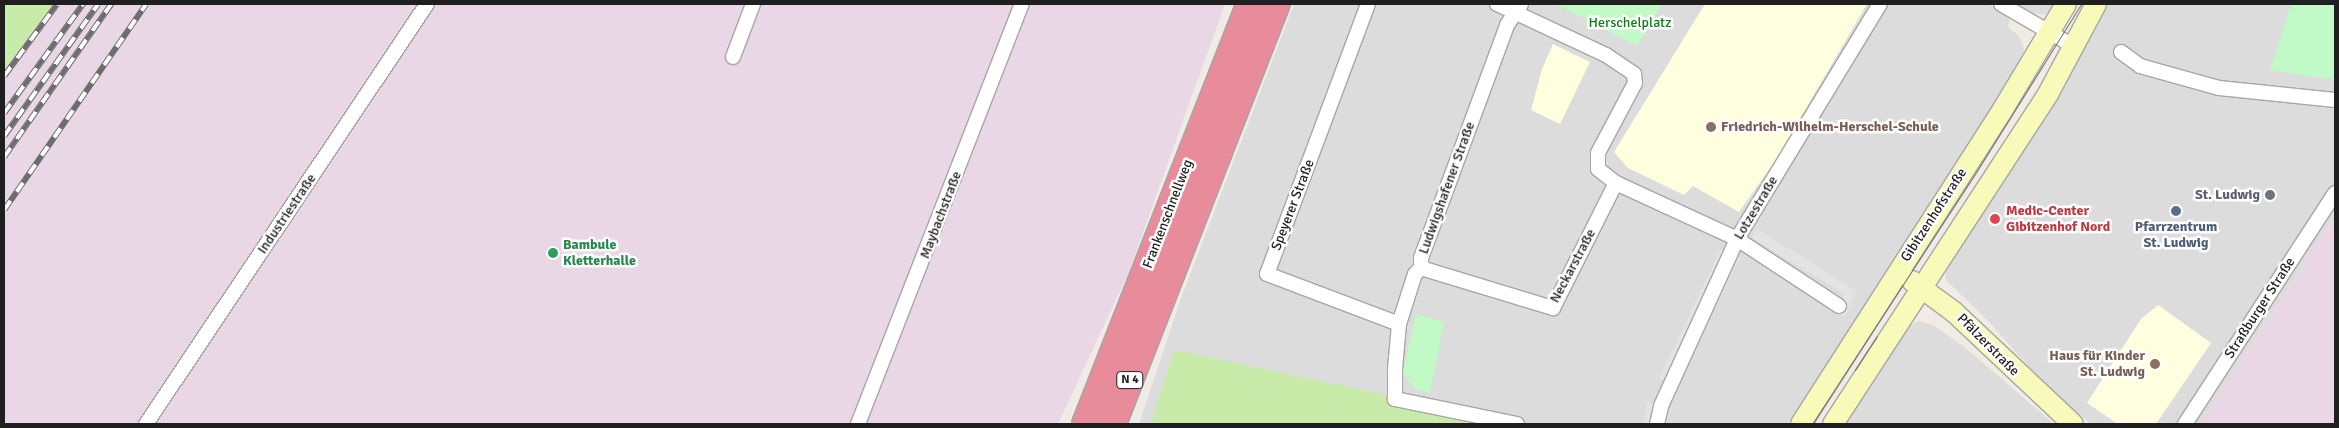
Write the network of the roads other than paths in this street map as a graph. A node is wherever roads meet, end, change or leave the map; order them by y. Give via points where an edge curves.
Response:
1 (427, 4) edge
2 (753, 4) edge
3 (1022, 4) edge
4 (1250, 4) edge
5 (1277, 4) edge
6 (1368, 4) edge
7 (1497, 4) edge
8 (1880, 4) edge
9 (2001, 4) edge
10 (2066, 4) edge
11 (2096, 4) edge
12 (1518, 8) edge
13 (2049, 33) junction
14 (2075, 46) junction
15 (2121, 52) dead end
16 (733, 57) dead end
17 (2335, 100) edge
18 (1616, 183) junction
19 (2335, 193) edge
20 (1737, 239) junction
21 (1421, 268) junction
22 (1898, 272) junction
23 (1922, 287) junction
24 (1839, 306) dead end
25 (1399, 324) junction
26 (1147, 336) junction
27 (1118, 338) junction
28 (146, 424) edge
29 (858, 424) edge
30 (1075, 424) edge
31 (1085, 424) edge
32 (1113, 424) edge
33 (1121, 424) edge
34 (1517, 424) edge
35 (1657, 424) edge
36 (1801, 424) edge
37 (1833, 424) edge
38 (2073, 424) edge
39 (2185, 424) edge

1 - 28 street, Industriestraße
2 - 16 street
3 - 29 street, Maybachstraße
4 - 27 highway, Frankenschnellweg
5 - 26 highway, Frankenschnellweg
6 - 25 street, Speyerer Straße via 1267,274
7 - 12 street
8 - 20 street, Lotzestraße
9 - 13 street
10 - 13 main road, Gibitzenhofstraße
11 - 14 main road, Gibitzenhofstraße
12 - 18 street via 1606,55 1634,74 1635,83 1598,153 1598,169
12 - 21 street, Ludwigshafener Straße via 1507,26 1421,258
13 - 14 street
13 - 22 main road, Gibitzenhofstraße
14 - 23 main road, Gibitzenhofstraße via 2048,94
15 - 17 street via 2140,66 2220,88
18 - 20 street
18 - 21 street, Neckarstraße via 1553,308
19 - 39 street, Straßburger Straße
20 - 24 street
20 - 35 street, Lotzestraße via 1661,406
21 - 25 street, Ludwigshafener Straße via 1415,274
22 - 23 main road, Pfälzerstraße
22 - 36 main road, Gibitzenhofstraße
23 - 37 main road, Gibitzenhofstraße
23 - 38 main road, Pfälzerstraße via 1954,312 2031,388
25 - 34 street, Ludwigshafener Straße via 1395,399
26 - 32 highway, Frankenschnellweg / N 4
26 - 33 highway
27 - 30 highway
27 - 31 highway, Frankenschnellweg / N 4

